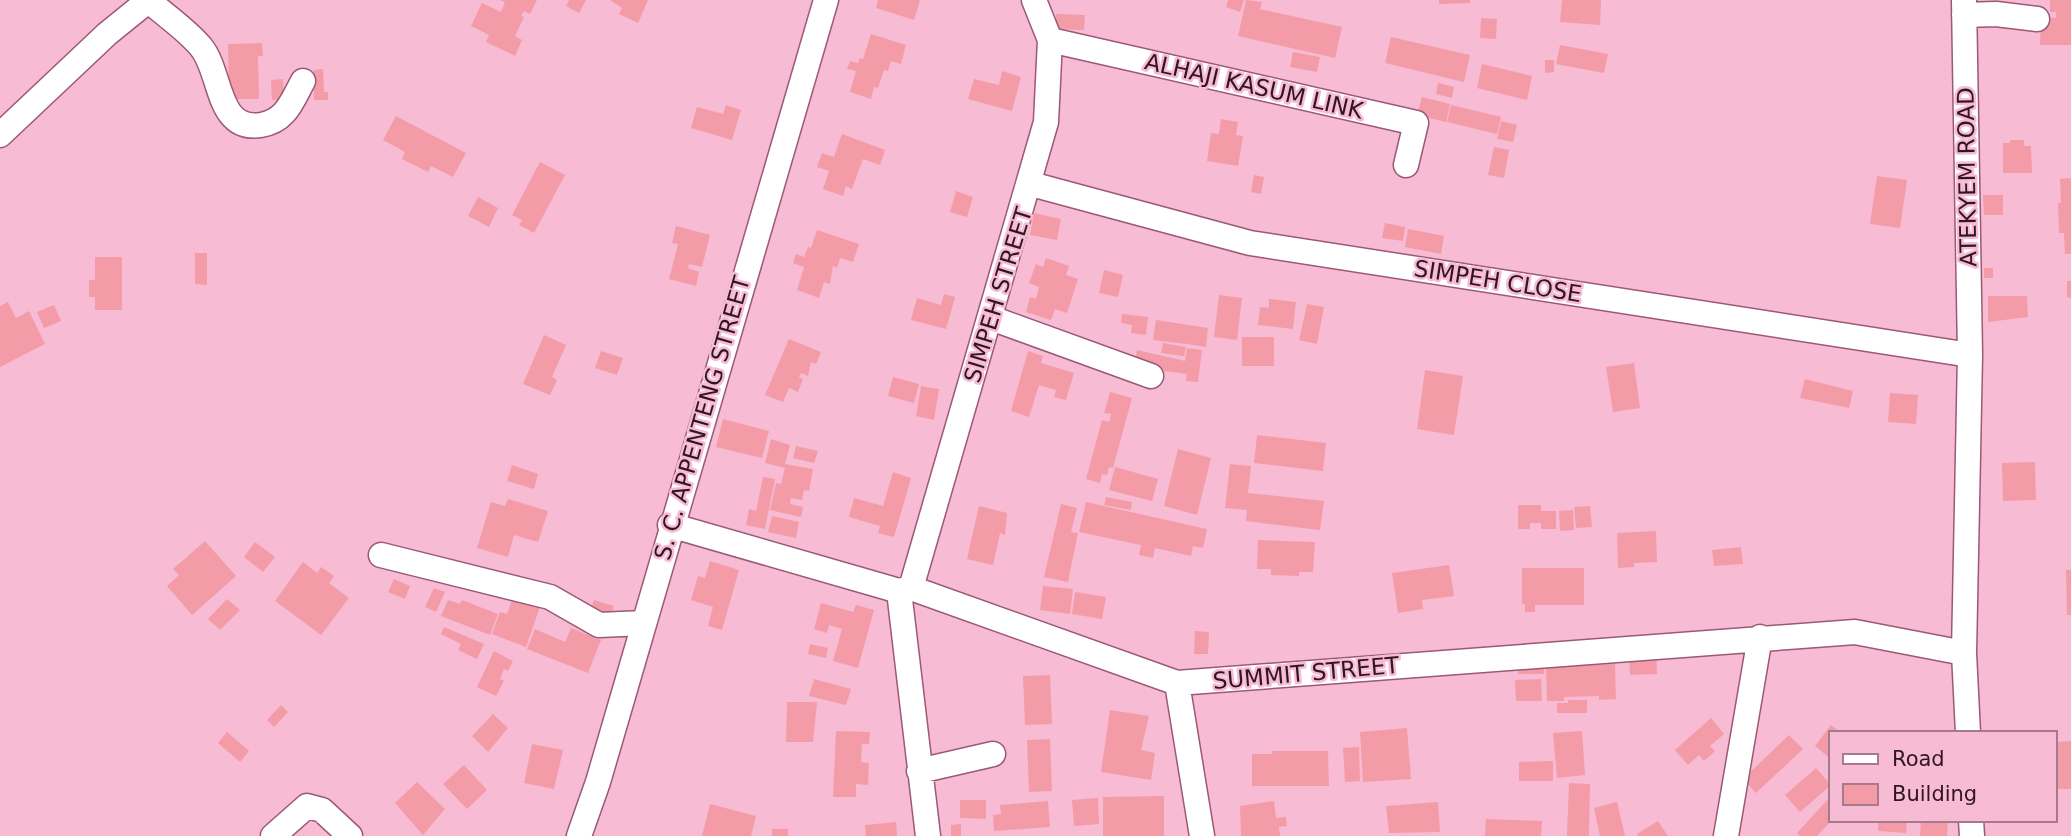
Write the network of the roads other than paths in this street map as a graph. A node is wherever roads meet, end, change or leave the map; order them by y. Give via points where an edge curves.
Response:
1 (149, 0) edge
2 (826, 0) edge
3 (1034, 0) edge
4 (1964, 7) edge
5 (2037, 19) dead end
6 (1050, 40) junction
7 (303, 80) dead end
8 (0, 135) edge
9 (1406, 165) dead end
10 (1031, 184) junction
11 (991, 318) junction
12 (1970, 355) junction
13 (1151, 376) dead end
14 (670, 525) junction
15 (381, 555) dead end
16 (905, 590) junction
17 (643, 623) junction
18 (1760, 637) junction
19 (1964, 653) junction
20 (1177, 683) junction
21 (1968, 731) edge
22 (993, 754) dead end
23 (919, 771) junction
24 (273, 836) edge
25 (350, 836) edge
26 (579, 836) edge
27 (928, 836) edge
28 (1202, 836) edge
29 (1726, 836) edge

1 - 7 street via 202,48 214,69 222,102 236,122 252,126 285,114
1 - 8 street
2 - 14 street, S. C. APPENTENG STREET
3 - 6 street, SIMPEH STREET
4 - 5 street
4 - 12 street, ATEKYEM ROAD
6 - 9 street, ALHAJI KASUM LINK via 1416,123
6 - 10 street, SIMPEH STREET via 1046,122
10 - 11 street, SIMPEH STREET
10 - 12 street, SIMPEH CLOSE via 1250,243
11 - 13 street
11 - 16 street, SIMPEH STREET
12 - 19 street, ATEKYEM ROAD
14 - 16 street, SUMMIT STREET
14 - 17 street, S. C. APPENTENG STREET
15 - 17 street via 550,597 599,625
16 - 20 street, SUMMIT STREET
16 - 23 street
17 - 26 street, S. C. APPENTENG STREET
18 - 19 street, SUMMIT STREET via 1855,632
18 - 20 street, SUMMIT STREET
18 - 29 street
19 - 21 street
20 - 28 street
22 - 23 street
23 - 27 street
24 - 25 street via 306,806 322,810

